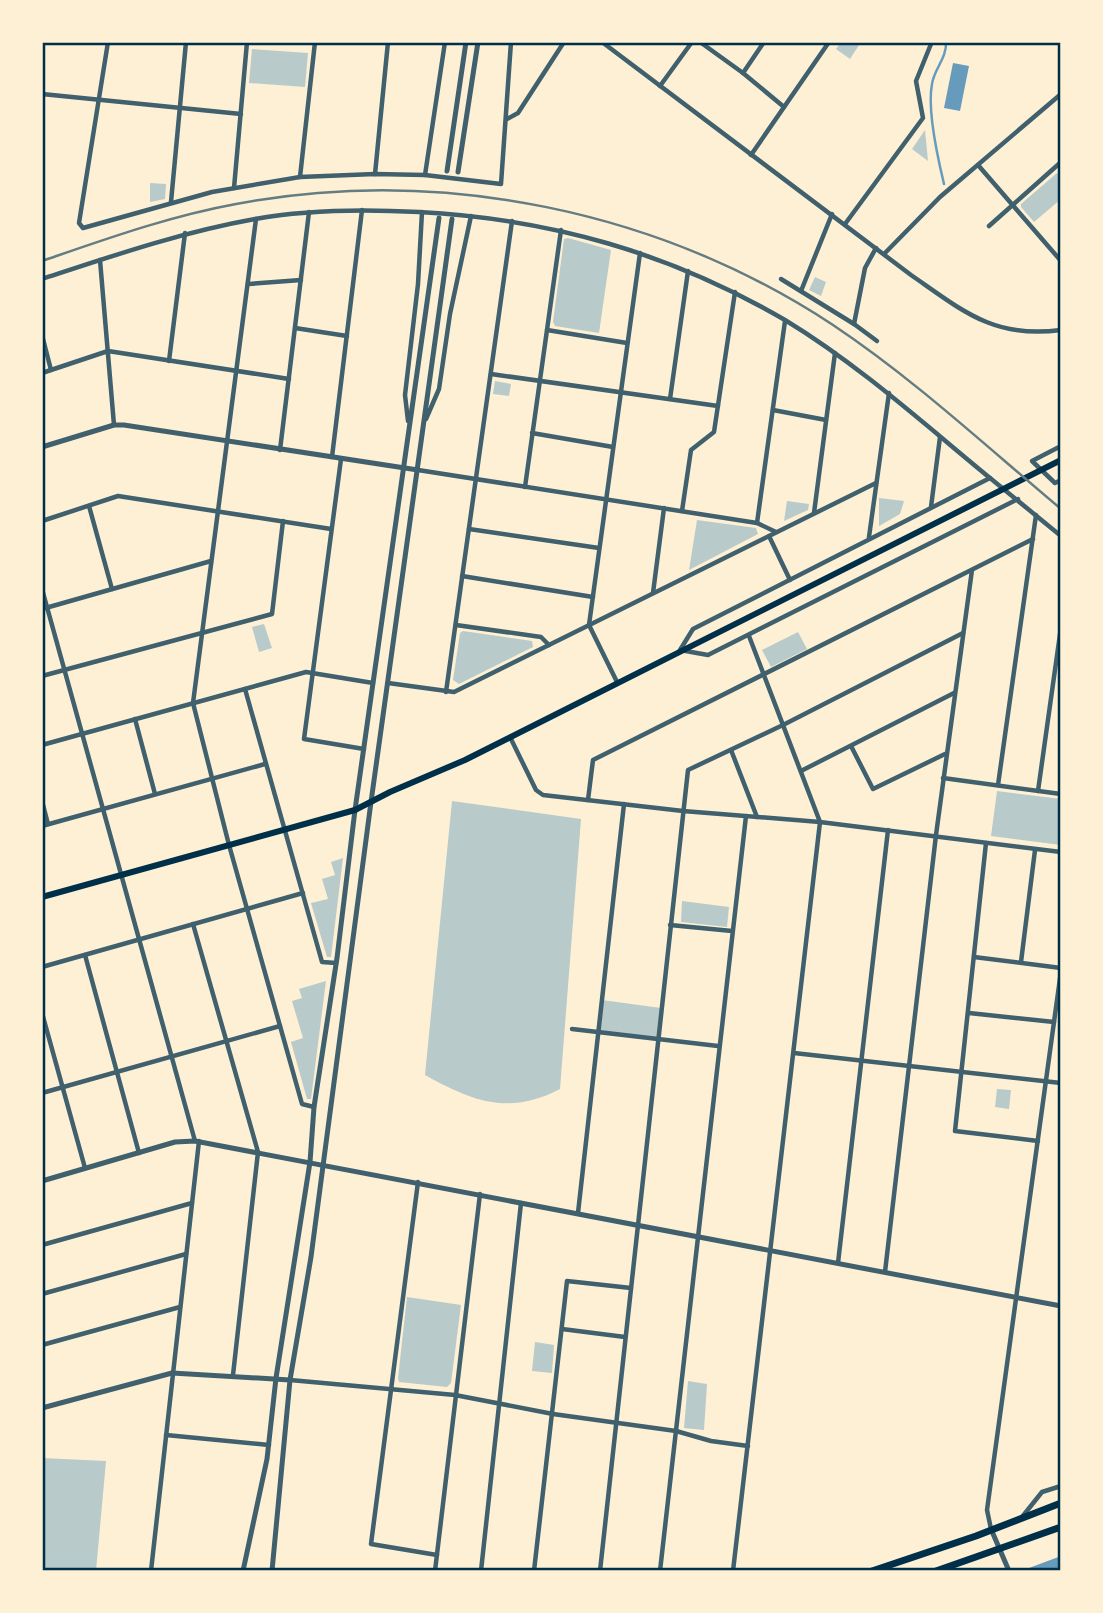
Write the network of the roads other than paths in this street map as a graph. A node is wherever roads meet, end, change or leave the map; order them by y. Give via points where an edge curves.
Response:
1 (108, 42) edge
2 (186, 42) edge
3 (247, 42) edge
4 (315, 42) edge
5 (388, 42) edge
6 (445, 42) edge
7 (466, 42) edge
8 (478, 42) edge
9 (511, 42) edge
10 (564, 42) edge
11 (603, 42) edge
12 (692, 42) edge
13 (700, 42) edge
14 (764, 42) edge
15 (829, 42) edge
16 (928, 42) edge
17 (743, 73) junction
18 (660, 86) junction
19 (42, 94) edge
20 (1061, 94) edge
21 (98, 99) junction
22 (784, 107) junction
23 (180, 108) junction
24 (241, 114) junction
25 (506, 120) junction
26 (751, 155) junction
27 (1061, 162) edge
28 (978, 165) junction
29 (447, 171) dead end
30 (458, 172) dead end
31 (375, 174) junction
32 (425, 175) junction
33 (300, 177) junction
34 (234, 188) junction
35 (171, 202) junction
36 (1012, 205) junction
37 (362, 209) junction
38 (309, 211) junction
39 (422, 212) junction
40 (832, 214) junction
41 (471, 216) junction
42 (439, 218) dead end
43 (256, 219) junction
44 (452, 219) dead end
45 (512, 220) junction
46 (845, 224) junction
47 (989, 226) dead end
48 (561, 230) junction
49 (185, 233) junction
50 (876, 248) junction
51 (640, 253) junction
52 (884, 254) junction
53 (100, 260) junction
54 (1061, 261) edge
55 (688, 271) junction
56 (42, 279) edge
57 (781, 279) dead end
58 (301, 280) junction
59 (248, 284) junction
60 (801, 291) junction
61 (734, 292) junction
62 (785, 321) junction
63 (854, 324) junction
64 (295, 328) junction
65 (547, 330) junction
66 (1061, 330) edge
67 (42, 335) edge
68 (347, 336) junction
69 (877, 341) dead end
70 (627, 343) junction
71 (108, 351) junction
72 (835, 353) junction
73 (169, 360) junction
74 (51, 370) junction
75 (236, 370) junction
76 (42, 373) edge
77 (491, 374) junction
78 (289, 379) junction
79 (540, 381) junction
80 (621, 392) junction
81 (889, 393) junction
82 (670, 399) junction
83 (718, 406) junction
84 (774, 410) junction
85 (827, 420) junction
86 (424, 422) junction
87 (114, 425) junction
88 (409, 429) junction
89 (532, 433) junction
90 (940, 437) junction
91 (227, 442) junction
92 (1061, 446) edge
93 (42, 447) edge
94 (613, 447) junction
95 (280, 451) junction
96 (331, 458) junction
97 (341, 459) junction
98 (1061, 460) edge
99 (404, 468) junction
100 (418, 470) junction
101 (990, 478) junction
102 (476, 479) junction
103 (1061, 480) edge
104 (876, 484) junction
105 (525, 487) junction
106 (606, 499) junction
107 (1018, 499) junction
108 (89, 506) junction
109 (664, 508) junction
110 (931, 508) junction
111 (682, 511) junction
112 (218, 512) junction
113 (814, 514) junction
114 (1036, 515) junction
115 (42, 521) edge
116 (283, 521) junction
117 (757, 523) junction
118 (331, 528) junction
119 (469, 529) junction
120 (776, 532) junction
121 (769, 536) junction
122 (1061, 536) edge
123 (869, 538) junction
124 (1033, 539) junction
125 (599, 548) junction
126 (211, 561) junction
127 (972, 570) junction
128 (462, 576) junction
129 (790, 580) junction
130 (42, 589) edge
131 (112, 589) junction
132 (653, 594) junction
133 (593, 597) junction
134 (45, 608) edge
135 (456, 625) junction
136 (589, 625) junction
137 (1061, 627) edge
138 (202, 633) junction
139 (963, 633) junction
140 (749, 636) junction
141 (549, 645) junction
142 (680, 650) junction
143 (65, 670) junction
144 (312, 672) junction
145 (764, 674) junction
146 (42, 676) edge
147 (617, 682) junction
148 (388, 683) junction
149 (374, 684) junction
150 (245, 689) junction
151 (446, 692) junction
152 (955, 693) junction
153 (193, 703) junction
154 (135, 719) junction
155 (783, 725) junction
156 (82, 734) junction
157 (510, 737) junction
158 (42, 745) edge
159 (851, 746) junction
160 (365, 749) junction
161 (731, 750) junction
162 (946, 754) junction
163 (265, 764) junction
164 (801, 771) junction
165 (943, 778) junction
166 (212, 779) junction
167 (998, 785) junction
168 (1038, 791) junction
169 (155, 794) junction
170 (1061, 794) edge
171 (588, 800) junction
172 (42, 801) edge
173 (371, 802) junction
174 (624, 804) junction
175 (103, 809) junction
176 (355, 810) junction
177 (683, 811) junction
178 (746, 816) junction
179 (758, 818) junction
180 (820, 822) junction
181 (45, 825) edge
182 (284, 830) junction
183 (888, 830) junction
184 (936, 835) junction
185 (986, 843) junction
186 (229, 845) junction
187 (1035, 850) junction
188 (1061, 852) edge
189 (121, 875) junction
190 (303, 893) junction
191 (42, 897) edge
192 (247, 909) junction
193 (193, 924) junction
194 (670, 925) junction
195 (732, 931) junction
196 (138, 939) junction
197 (85, 954) junction
198 (974, 957) junction
199 (1021, 962) junction
200 (336, 963) junction
201 (42, 967) edge
202 (1061, 969) edge
203 (42, 1013) edge
204 (969, 1013) junction
205 (1054, 1021) junction
206 (280, 1026) junction
207 (572, 1029) dead end
208 (598, 1031) junction
209 (657, 1039) junction
210 (225, 1041) junction
211 (718, 1046) junction
212 (794, 1053) junction
213 (171, 1056) junction
214 (861, 1060) junction
215 (910, 1066) junction
216 (118, 1071) junction
217 (962, 1072) junction
218 (1045, 1081) junction
219 (1061, 1083) edge
220 (63, 1087) junction
221 (42, 1093) edge
222 (314, 1107) junction
223 (197, 1141) junction
224 (1038, 1141) junction
225 (257, 1152) junction
226 (139, 1153) junction
227 (310, 1162) junction
228 (323, 1164) junction
229 (85, 1168) junction
230 (42, 1181) edge
231 (418, 1182) junction
232 (481, 1194) junction
233 (521, 1202) junction
234 (192, 1203) junction
235 (578, 1213) junction
236 (637, 1224) junction
237 (698, 1236) junction
238 (42, 1245) edge
239 (771, 1250) junction
240 (186, 1254) junction
241 (838, 1263) junction
242 (885, 1272) junction
243 (631, 1288) junction
244 (42, 1294) edge
245 (1017, 1298) junction
246 (1061, 1306) edge
247 (180, 1307) junction
248 (562, 1329) junction
249 (625, 1336) junction
250 (42, 1345) edge
251 (172, 1373) junction
252 (233, 1376) junction
253 (276, 1378) junction
254 (290, 1380) junction
255 (391, 1389) junction
256 (455, 1395) junction
257 (499, 1404) junction
258 (42, 1408) edge
259 (552, 1414) junction
260 (615, 1422) junction
261 (676, 1431) junction
262 (166, 1435) junction
263 (269, 1445) junction
264 (748, 1446) junction
265 (1061, 1486) edge
266 (1061, 1503) edge
267 (1021, 1517) junction
268 (1061, 1527) edge
269 (991, 1529) junction
270 (998, 1549) junction
271 (437, 1555) junction
272 (1009, 1570) edge
273 (151, 1571) edge
274 (243, 1571) edge
275 (272, 1571) edge
276 (435, 1571) edge
277 (481, 1571) edge
278 (534, 1571) edge
279 (600, 1571) edge
280 (660, 1571) edge
281 (733, 1571) edge
282 (872, 1571) edge
283 (936, 1571) edge

1 - 21 street
2 - 23 street
3 - 24 street
4 - 33 street
5 - 31 street
6 - 32 street
7 - 29 street
8 - 30 street
9 - 25 street
10 - 25 street via 518,113
11 - 18 street
12 - 18 street
13 - 17 street
14 - 17 street
15 - 22 street
16 - 46 street via 916,81 923,118
17 - 22 street
18 - 26 street
19 - 21 street
20 - 28 street
21 - 23 street
21 - 35 street via 79,223 83,228 94,226
22 - 26 street
23 - 24 street
23 - 35 street
24 - 34 street
25 - 32 street via 501,184
26 - 40 street
27 - 36 street
28 - 36 street
28 - 52 street
31 - 32 street
31 - 33 street
33 - 34 street
34 - 35 street
36 - 47 street
36 - 54 street
37 - 38 street
37 - 39 street
37 - 68 street
38 - 43 street
38 - 58 street
39 - 41 street
39 - 88 street via 405,395
40 - 46 street
40 - 60 street
41 - 45 street
41 - 86 street via 439,388
42 - 88 street
43 - 49 street
43 - 59 street
44 - 86 street
45 - 48 street
45 - 77 street
46 - 50 street
48 - 51 street
48 - 65 street
49 - 53 street
49 - 73 street
50 - 52 street
50 - 63 street via 865,268
51 - 55 street
51 - 70 street
52 - 66 street via 962,310 996,327 1028,332
53 - 56 street
53 - 71 street
55 - 61 street
55 - 82 street
57 - 60 street
58 - 59 street
58 - 64 street
59 - 75 street
60 - 63 street
61 - 62 street
61 - 83 street
62 - 72 street
62 - 84 street
63 - 69 street
64 - 68 street
64 - 78 street
65 - 70 street
65 - 79 street
67 - 74 street
68 - 96 street
70 - 80 street
71 - 73 street
71 - 74 street
71 - 87 street
72 - 81 street
72 - 85 street
73 - 75 street
74 - 76 street
75 - 78 street
75 - 91 street
77 - 79 street
77 - 102 street
78 - 95 street
79 - 80 street
79 - 89 street
80 - 82 street
80 - 94 street
81 - 90 street
81 - 104 street
82 - 83 street
83 - 111 street via 714,432 691,450
84 - 85 street
84 - 117 street
85 - 113 street
86 - 100 street
87 - 91 street
87 - 93 street
88 - 99 street
89 - 94 street
89 - 105 street
90 - 101 street
90 - 110 street
91 - 95 street
91 - 112 street
92 - 103 street via 1032,461 1055,483
94 - 106 street
95 - 96 street
96 - 97 street
97 - 99 street
97 - 118 street
98 - 142 main road
99 - 100 street
99 - 149 street
100 - 102 street
100 - 148 street
101 - 107 street
101 - 110 street
102 - 105 street
102 - 119 street
104 - 113 street
104 - 123 street
105 - 106 street
106 - 109 street
106 - 125 street
107 - 114 street
107 - 140 street
108 - 112 street via 118,496
108 - 115 street
108 - 131 street
109 - 111 street
109 - 132 street
110 - 123 street
111 - 117 street
112 - 116 street
112 - 126 street
113 - 120 street
114 - 122 street
114 - 124 street
116 - 118 street
116 - 138 street via 272,614
117 - 120 street
118 - 144 street
119 - 125 street
119 - 128 street
120 - 121 street
121 - 129 street
121 - 132 street
123 - 129 street
124 - 127 street
124 - 167 street
125 - 133 street
126 - 131 street
126 - 138 street
127 - 139 street
127 - 145 street
128 - 133 street
128 - 135 street
129 - 142 street via 693,629
130 - 134 street
131 - 134 street
132 - 136 street
133 - 136 street
134 - 143 street
135 - 141 street via 541,637
135 - 151 street
136 - 141 street
136 - 147 street
137 - 168 street
138 - 143 street
138 - 153 street
139 - 152 street
139 - 155 street
140 - 142 street via 708,655
140 - 145 street
141 - 151 street
142 - 147 main road
143 - 146 street
143 - 156 street
144 - 149 street
144 - 150 street
144 - 160 street via 304,739
145 - 155 street
145 - 171 street via 593,760
147 - 157 main road
148 - 151 street
148 - 173 street
149 - 160 street
150 - 153 street
150 - 163 street
152 - 159 street
152 - 162 street
153 - 154 street
153 - 166 street
154 - 156 street
154 - 169 street
155 - 161 street
155 - 164 street
156 - 158 street
156 - 175 street
157 - 171 street via 536,790 543,795
157 - 173 main road
159 - 162 street via 873,789
159 - 164 street
160 - 176 street
161 - 177 street via 688,770
161 - 179 street
162 - 165 street
163 - 166 street
163 - 182 street
164 - 180 street
165 - 167 street
165 - 184 street
166 - 169 street
166 - 186 street
167 - 168 street
168 - 170 street
169 - 175 street
171 - 174 street
172 - 181 street
173 - 176 main road
173 - 228 street
174 - 177 street
174 - 208 street
175 - 181 street
175 - 189 street
176 - 182 main road
176 - 200 street
177 - 178 street
177 - 194 street
178 - 179 street
178 - 195 street
179 - 180 street
180 - 183 street
180 - 212 street
182 - 186 main road
182 - 190 street
183 - 184 street
183 - 214 street
184 - 185 street
184 - 215 street
185 - 187 street
185 - 198 street
186 - 189 main road
186 - 192 street
187 - 188 street
187 - 199 street
189 - 191 main road
189 - 196 street
190 - 192 street
190 - 200 street via 322,962
192 - 193 street
192 - 206 street
193 - 196 street
193 - 210 street
194 - 195 street
194 - 209 street
195 - 211 street
196 - 197 street
196 - 213 street
197 - 201 street
197 - 216 street
198 - 199 street
198 - 204 street
199 - 202 street
200 - 222 street
202 - 205 street
203 - 220 street
204 - 205 street
204 - 217 street
205 - 218 street
206 - 210 street
206 - 222 street via 302,1104
207 - 208 street
208 - 209 street
208 - 235 street
209 - 211 street
209 - 236 street
210 - 213 street
210 - 225 street
211 - 237 street
212 - 214 street
212 - 239 street
213 - 216 street
213 - 223 street
214 - 215 street
214 - 241 street
215 - 217 street
215 - 242 street
216 - 220 street
216 - 226 street
217 - 218 street
217 - 224 street via 955,1131
218 - 219 street
218 - 224 street
220 - 221 street
220 - 229 street
222 - 227 street
223 - 225 street
223 - 226 street
223 - 234 street
224 - 245 street
225 - 227 street
225 - 252 street
226 - 229 street
227 - 228 street
227 - 253 street
228 - 231 street
228 - 254 street
229 - 230 street
231 - 232 street
231 - 255 street
232 - 233 street
232 - 256 street
233 - 235 street
233 - 257 street
234 - 238 street
234 - 240 street
235 - 236 street
236 - 237 street
236 - 243 street
237 - 239 street
237 - 261 street
239 - 241 street
239 - 264 street
240 - 244 street
240 - 247 street
241 - 242 street
242 - 245 street
243 - 248 street via 568,1281
243 - 249 street
245 - 246 street
245 - 269 street via 987,1510
247 - 250 street
247 - 251 street
248 - 249 street
248 - 259 street
249 - 260 street
251 - 252 street
251 - 258 street
251 - 262 street
252 - 253 street
253 - 254 street
253 - 263 street
254 - 255 street
254 - 275 street
255 - 256 street
255 - 271 street via 371,1544
256 - 257 street
256 - 271 street
257 - 259 street
257 - 277 street
259 - 260 street
259 - 278 street
260 - 261 street
260 - 279 street
261 - 264 street
261 - 280 street
262 - 263 street
262 - 273 street
263 - 274 street
264 - 281 street
265 - 267 street via 1042,1492
266 - 267 highway
267 - 269 highway
268 - 270 highway
269 - 270 street
269 - 282 highway
270 - 272 street
270 - 283 highway
271 - 276 street

